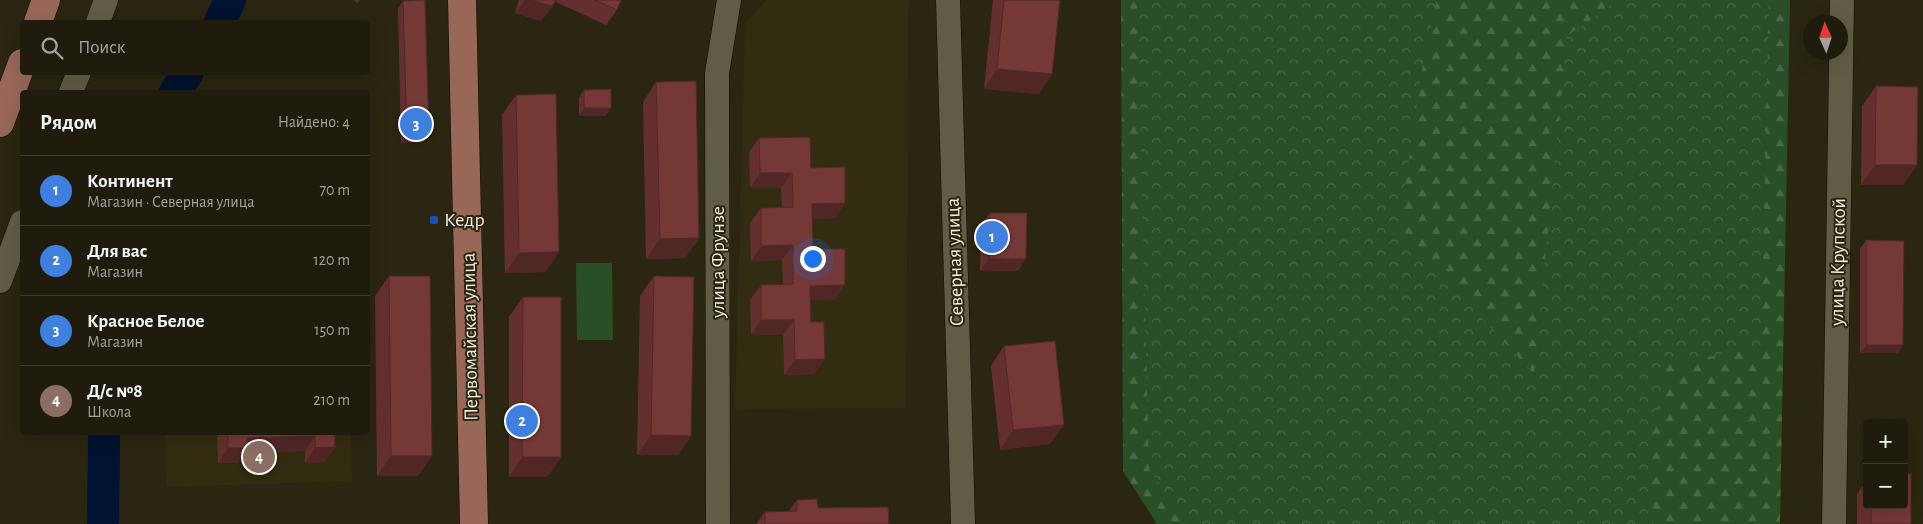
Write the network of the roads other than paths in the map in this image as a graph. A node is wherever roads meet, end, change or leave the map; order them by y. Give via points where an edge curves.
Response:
1 (46, 0) edge
2 (106, 0) edge
3 (462, 0) edge
4 (729, 0) edge
5 (948, 0) edge
6 (1842, 0) edge
7 (39, 20) edge
8 (99, 20) edge
9 (20, 68) edge
10 (78, 75) edge
11 (72, 90) edge
12 (0, 123) edge
13 (20, 227) edge
14 (0, 281) edge
15 (474, 524) edge
16 (718, 524) edge
17 (963, 524) edge
18 (1834, 524) edge

1 - 7 main road
2 - 8 street
3 - 15 main road, Первомайская улица
4 - 16 street, улица Фрунзе via 717,73
5 - 17 street, Северная улица
6 - 18 street, улица Крупской
9 - 12 main road
10 - 11 street
13 - 14 street

